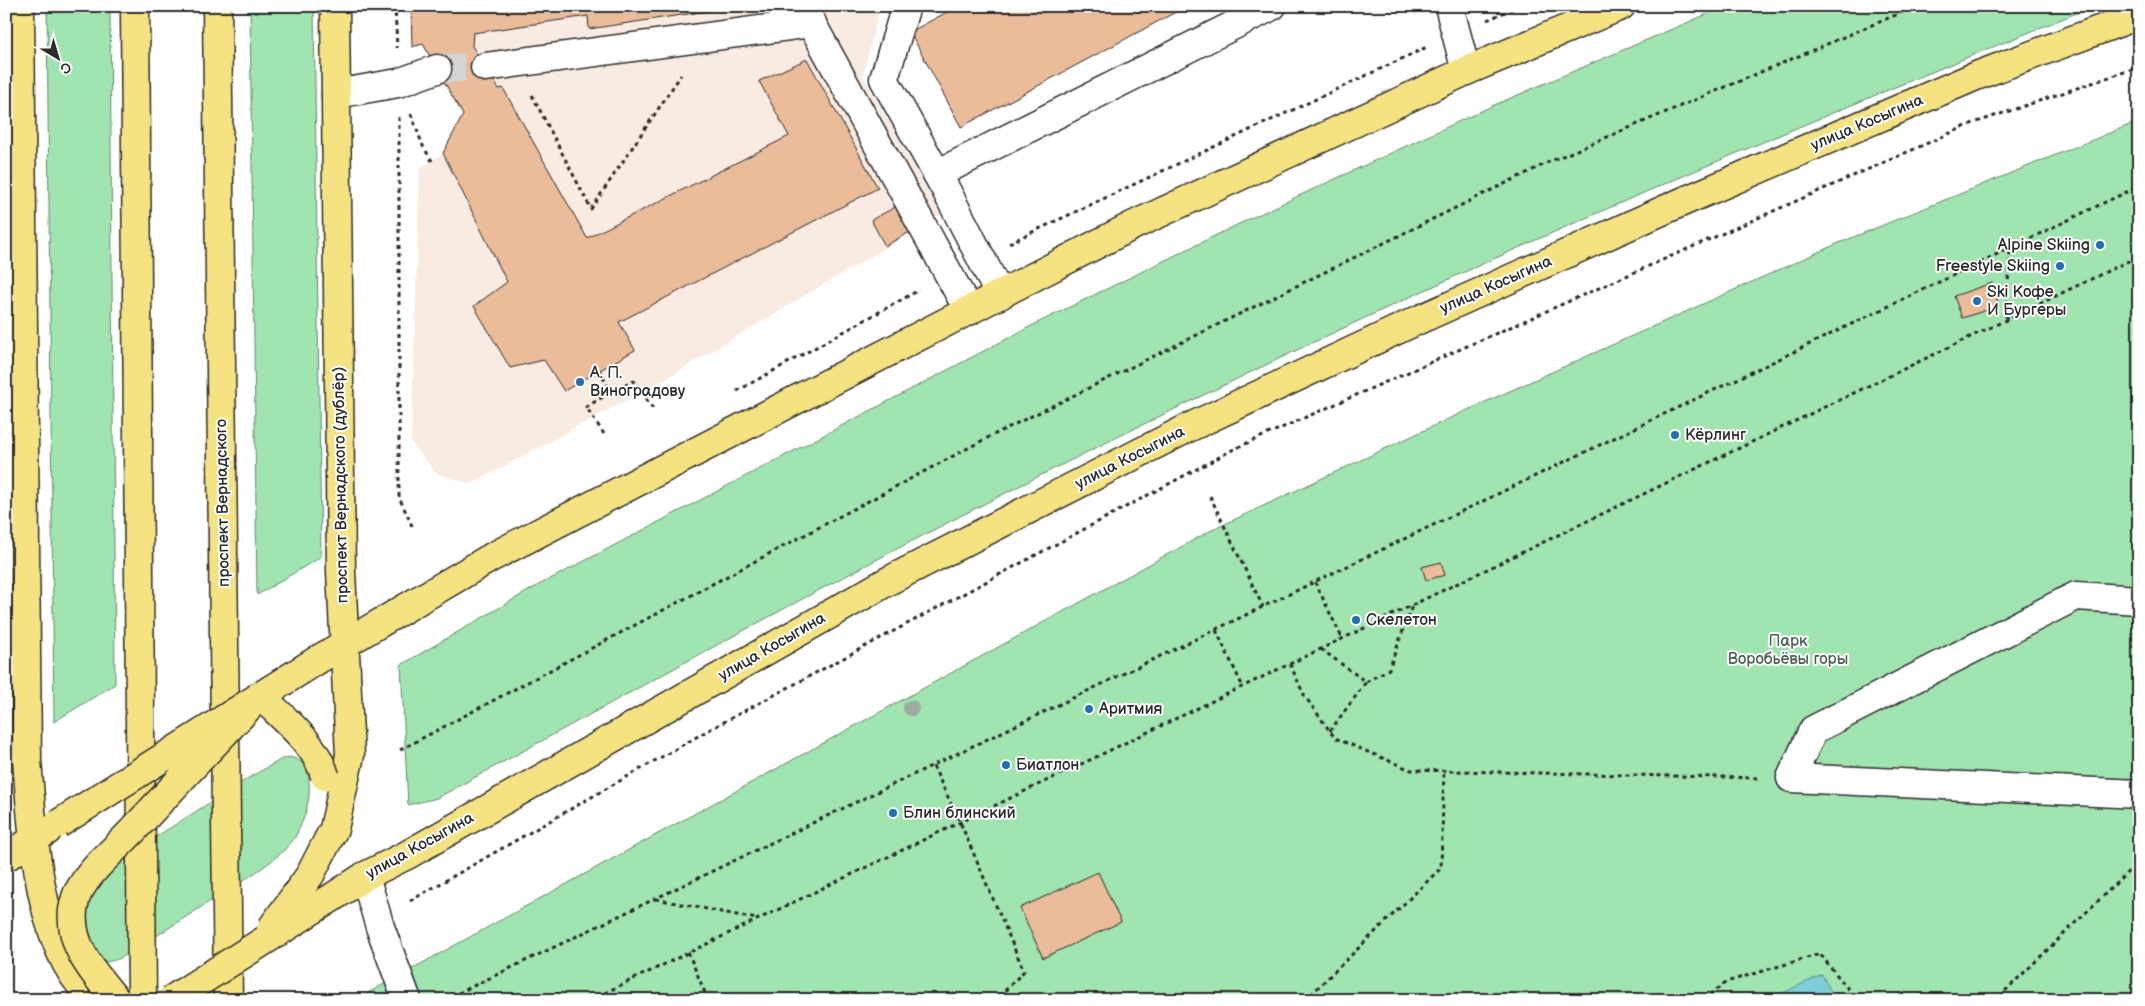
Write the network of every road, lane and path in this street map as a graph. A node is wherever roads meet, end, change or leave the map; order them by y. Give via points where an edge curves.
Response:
1 (20, 6) edge
2 (135, 6) edge
3 (217, 6) edge
4 (335, 6) edge
5 (395, 6) edge
6 (906, 6) edge
7 (1272, 6) edge
8 (1448, 6) edge
9 (1621, 6) edge
10 (1918, 6) edge
11 (807, 15) edge
12 (2139, 15) edge
13 (706, 37) junction
14 (515, 63) junction
15 (485, 67) tunnel mouth
16 (2139, 67) edge
17 (437, 69) tunnel mouth
18 (1466, 71) junction
19 (398, 83) junction
20 (336, 94) junction
21 (423, 146) dead end
22 (432, 161) dead end
23 (937, 174) junction
24 (2139, 186) edge
25 (2010, 249) junction
26 (2139, 256) edge
27 (1000, 295) junction
28 (969, 311) junction
29 (2006, 320) junction
30 (599, 370) dead end
31 (612, 392) junction
32 (653, 409) dead end
33 (604, 434) dead end
34 (1210, 496) dead end
35 (412, 528) dead end
36 (1315, 582) junction
37 (2139, 600) edge
38 (1412, 605) junction
39 (1263, 607) junction
40 (1216, 630) junction
41 (1342, 638) junction
42 (344, 643) junction
43 (1321, 648) junction
44 (1290, 664) junction
45 (1366, 682) junction
46 (1243, 687) junction
47 (260, 695) junction
48 (1330, 731) junction
49 (400, 750) dead end
50 (933, 766) junction
51 (1444, 770) junction
52 (1791, 778) junction
53 (2139, 794) edge
54 (960, 822) junction
55 (331, 833) junction
56 (34, 839) junction
57 (6, 857) edge
58 (2139, 861) edge
59 (365, 876) junction
60 (655, 898) junction
61 (410, 901) dead end
62 (758, 919) junction
63 (264, 941) junction
64 (688, 952) junction
65 (96, 1000) edge
66 (116, 1000) edge
67 (142, 1000) edge
68 (171, 1000) edge
69 (228, 1000) edge
70 (407, 1000) edge
71 (444, 1000) edge
72 (590, 1000) edge
73 (708, 1000) edge
74 (996, 1000) edge
75 (1305, 1000) edge
76 (1704, 1000) edge
77 (1857, 1000) edge
78 (1992, 1000) edge

1 - 56 main road via 27,760
2 - 67 main road
3 - 69 main road, проспект Вернадского
4 - 20 main road, проспект Вернадского (дублёр)
5 - 19 path
6 - 23 lane via 884,79
7 - 23 lane
8 - 18 lane
9 - 18 main road
10 - 49 path via 1571,153 989,437
11 - 13 lane
11 - 28 lane
12 - 59 main road, улица Косыгина via 1976,76 1691,198 1188,428 890,580
13 - 14 lane
13 - 14 path via 591,210
14 - 15 lane
16 - 61 path via 1971,124 1236,448 716,726
17 - 19 lane
18 - 27 main road via 1134,225
19 - 20 lane
19 - 35 path via 399,497
20 - 42 main road, проспект Вернадского (дублёр)
21 - 22 path
23 - 27 lane
24 - 25 path
25 - 29 path
25 - 36 path
26 - 29 path
27 - 28 main road
28 - 42 main road via 492,558
29 - 38 path
30 - 31 path
31 - 32 path via 634,380
31 - 33 path via 586,407
34 - 39 path
36 - 39 path
36 - 41 path
37 - 52 lane via 2076,596 2049,609 1813,730
38 - 41 path
38 - 45 path via 1389,669
39 - 40 path
40 - 46 path
40 - 50 path
41 - 43 path
42 - 47 main road, bridge
42 - 55 main road, проспект Вернадского (дублёр) via 350,755
43 - 44 path
43 - 45 path
44 - 46 path
44 - 48 path via 1304,695
45 - 48 path
46 - 54 path
47 - 55 main road, bridge via 309,745 322,765
47 - 56 main road, bridge
47 - 66 main road, bridge via 94,869 78,892 73,911 78,948
48 - 51 path via 1335,738 1411,770
50 - 54 path
50 - 60 path
51 - 52 path
51 - 75 path via 1441,868
52 - 53 lane
54 - 62 path
54 - 74 path via 1024,971
55 - 63 main road, проспект Вернадского (дублёр), bridge via 310,875
56 - 57 main road
56 - 65 main road via 40,880 56,938 69,969
58 - 78 path via 2000,996
59 - 63 main road, улица Косыгина, bridge
59 - 70 lane
60 - 62 path
60 - 71 path
62 - 64 path
63 - 68 main road, улица Косыгина, bridge
64 - 72 path
64 - 73 path
76 - 77 path via 1726,982 1820,954

